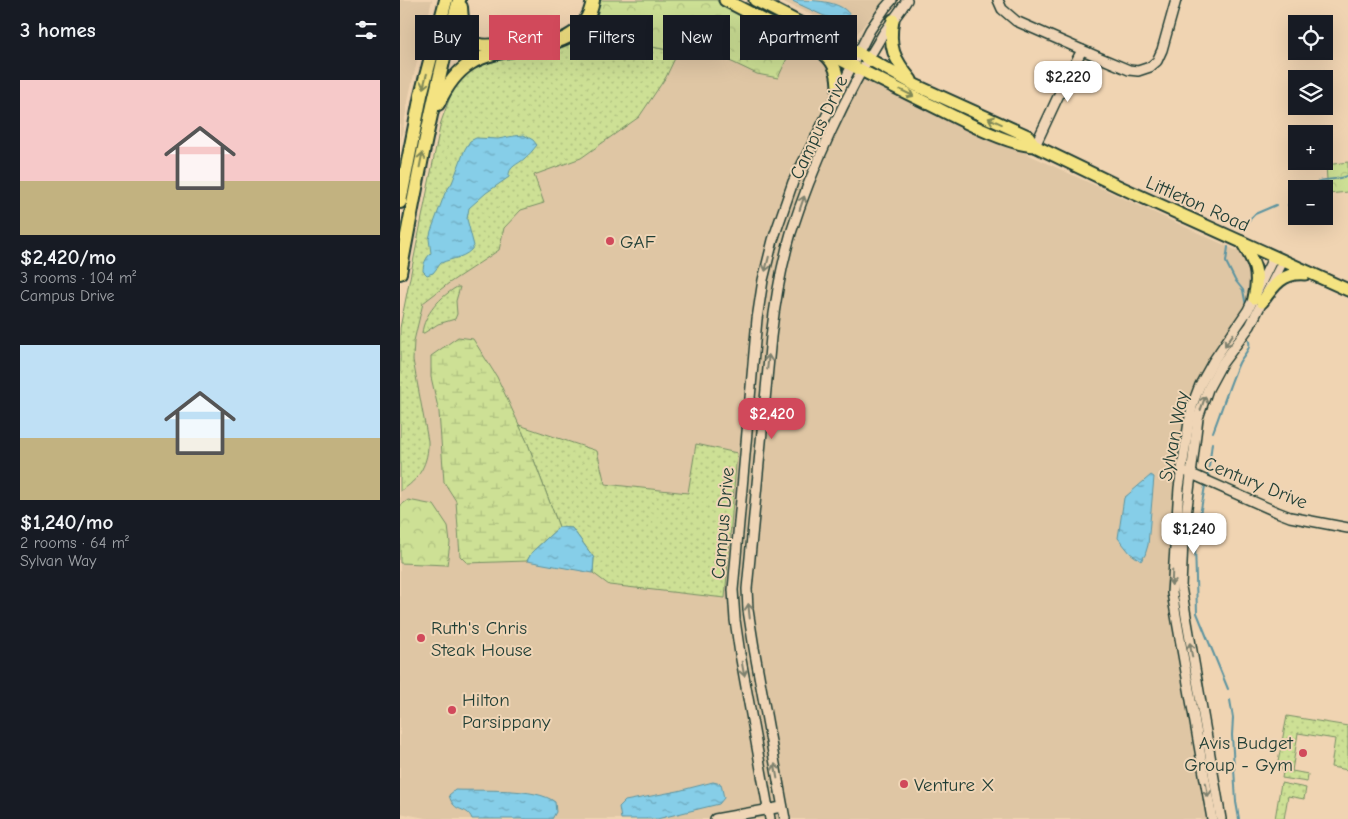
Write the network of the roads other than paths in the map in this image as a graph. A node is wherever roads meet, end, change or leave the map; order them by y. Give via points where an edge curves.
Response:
1 (446, 0) edge
2 (460, 0) edge
3 (585, 0) edge
4 (593, 0) edge
5 (725, 0) edge
6 (755, 0) edge
7 (892, 0) edge
8 (907, 0) edge
9 (998, 0) edge
10 (1176, 0) edge
11 (754, 15) edge
12 (893, 20) junction
13 (1082, 50) junction
14 (858, 53) junction
15 (831, 60) edge
16 (841, 60) edge
17 (869, 60) junction
18 (851, 65) junction
19 (863, 72) junction
20 (915, 85) junction
21 (838, 90) junction
22 (428, 124) junction
23 (1035, 146) junction
24 (400, 202) edge
25 (1242, 242) junction
26 (1279, 258) junction
27 (400, 273) edge
28 (1313, 274) junction
29 (1348, 290) edge
30 (1258, 300) junction
31 (1187, 472) junction
32 (1348, 528) edge
33 (782, 807) junction
34 (768, 809) junction
35 (715, 819) edge
36 (770, 819) edge
37 (784, 819) edge
38 (1212, 819) edge
39 (1221, 819) edge

1 -> 24 highway via 421,95
2 - 3 highway via 465,35 475,44 484,46 519,42 565,30 575,23
2 - 22 highway
4 - 22 highway via 586,20 569,37 488,56 464,68 446,89
5 - 11 main road, Littleton Road
6 - 14 main road, Littleton Road
7 - 14 street, Campus Drive
8 - 12 street, Campus Drive
9 - 13 street via 1002,10 1012,18
10 - 13 street via 1162,50 1150,67 1129,70
12 - 17 street, Campus Drive
12 - 20 main road via 890,39 894,54
13 - 23 street
14 - 17 main road, Littleton Road
14 - 18 street, Campus Drive
15 - 21 main road via 836,68
16 - 18 main road, Littleton Road
17 - 19 street, Campus Drive
17 - 20 main road, Littleton Road
18 - 19 main road, Littleton Road
18 - 21 street, Campus Drive
19 -> 23 main road, Littleton Road via 1022,146
33 -> 19 street, Campus Drive via 747,589 771,337 782,268 804,196 840,114
23 -> 20 main road, Littleton Road via 1028,136
21 -> 34 street, Campus Drive via 783,209 763,280 751,374 733,596
27 -> 22 highway
23 - 25 main road, Littleton Road
25 - 26 main road, Littleton Road
25 - 30 main road via 1257,272
26 - 28 main road, Littleton Road
26 - 30 street, Sylvan Way
28 - 29 main road, Littleton Road
28 - 30 main road via 1283,277
30 - 31 street, Sylvan Way via 1214,360 1200,385 1191,415
31 - 32 street, Century Drive via 1284,515
31 -> 38 street, Sylvan Way via 1175,543 1172,593
39 -> 31 street, Sylvan Way via 1181,587
33 - 34 street
33 - 37 street, Campus Drive
34 - 35 street
34 - 36 street, Campus Drive

